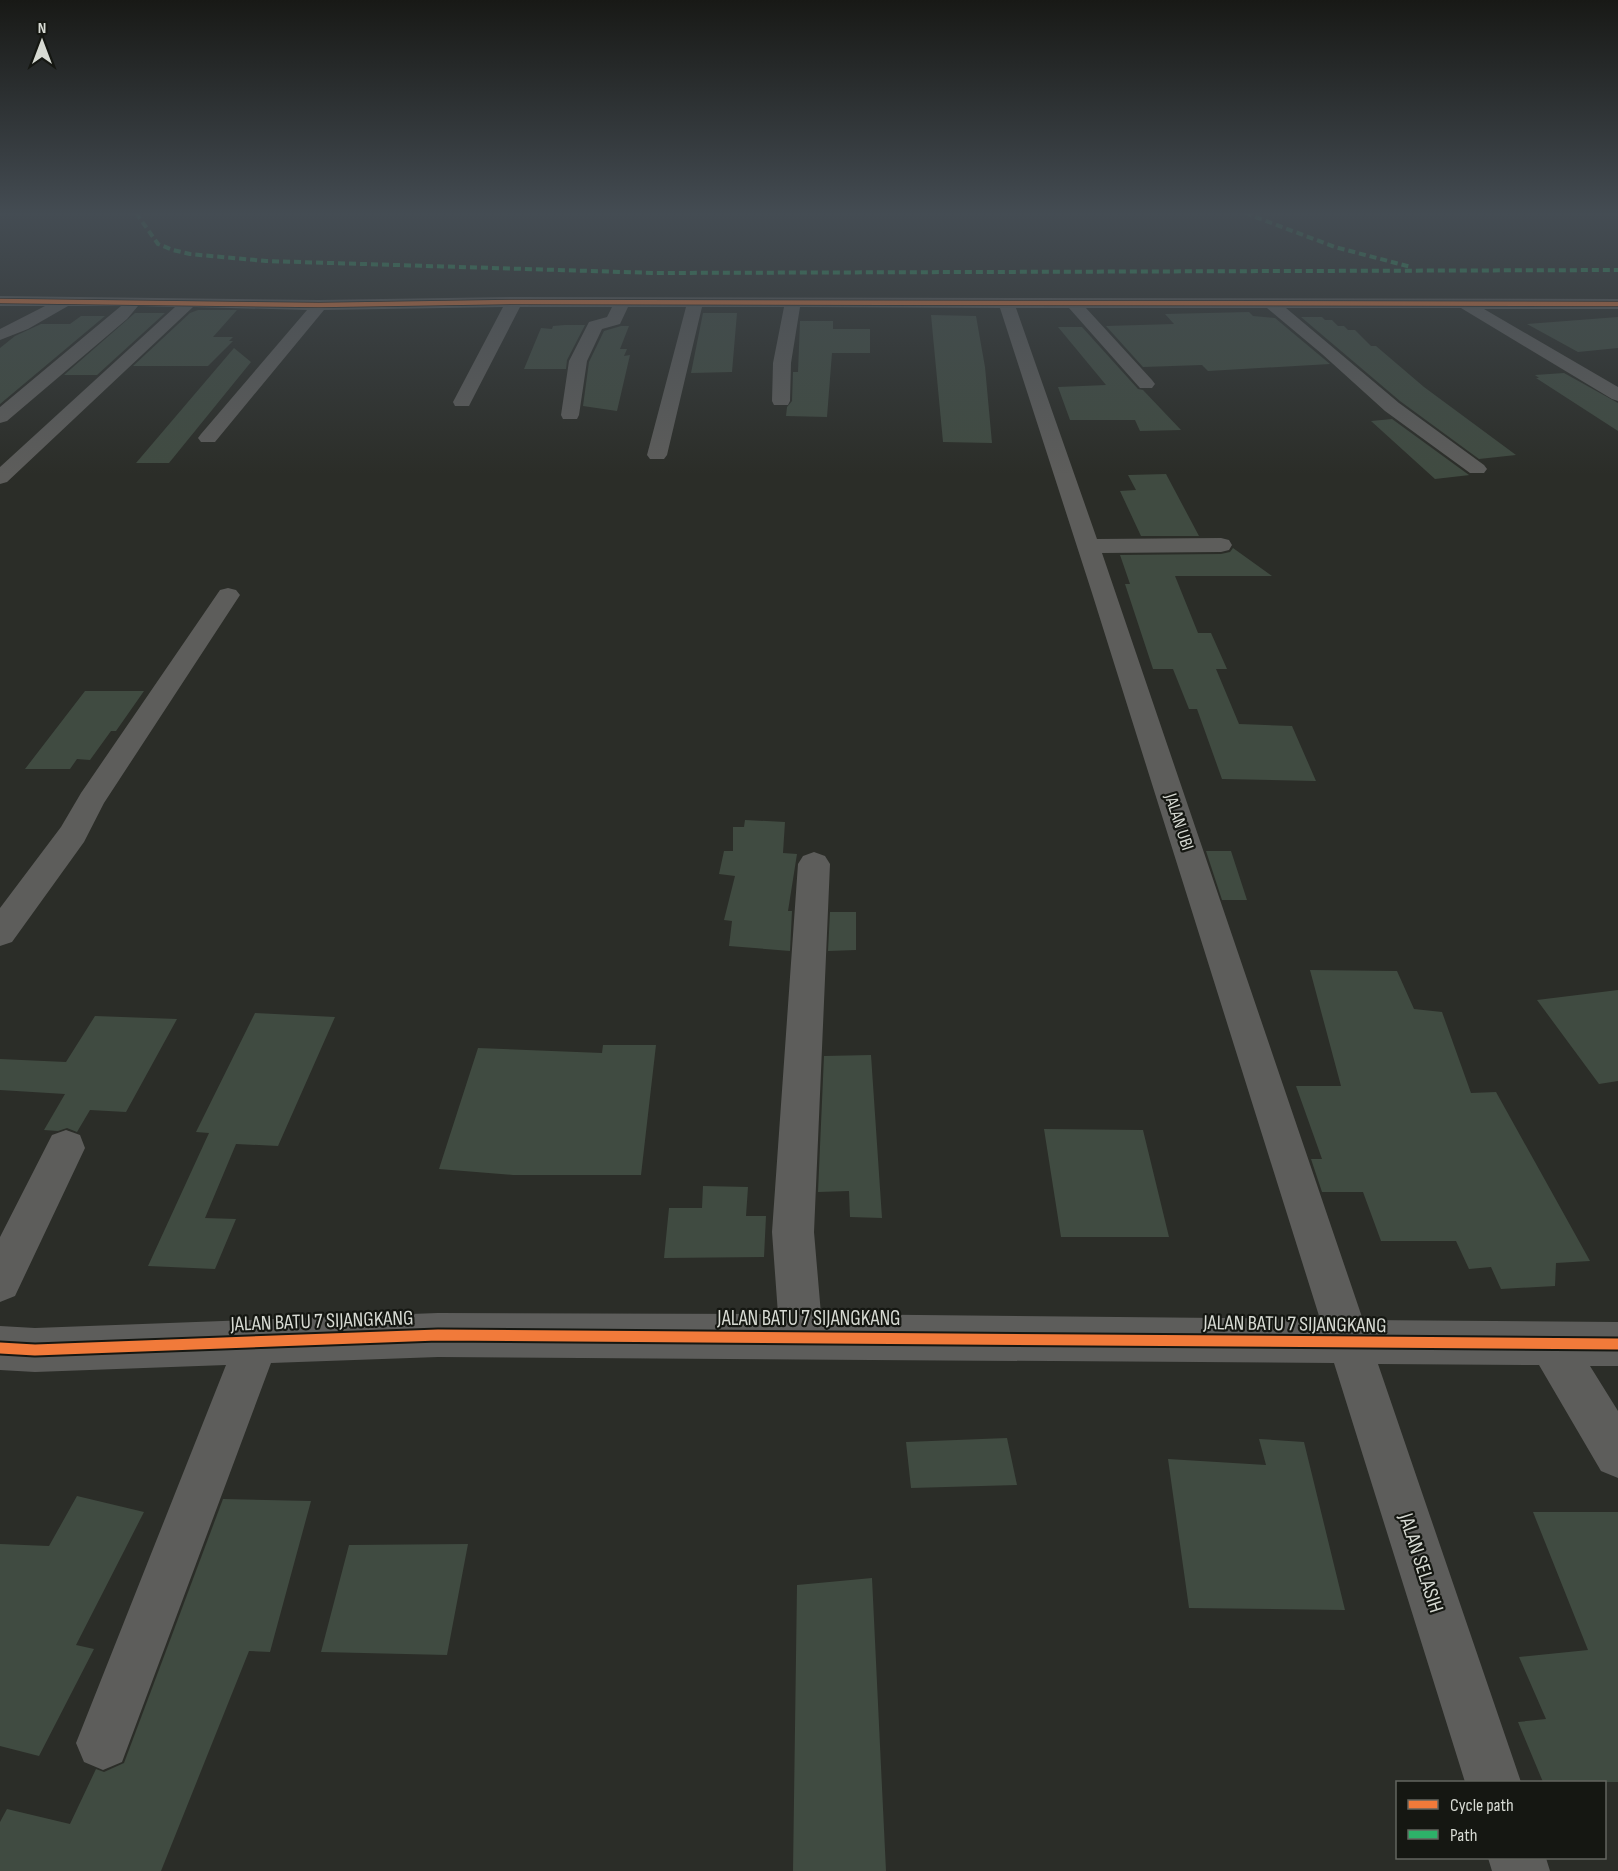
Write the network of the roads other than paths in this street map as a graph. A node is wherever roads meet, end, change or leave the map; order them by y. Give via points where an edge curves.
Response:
1 (65, 301) junction
2 (134, 301) junction
3 (0, 302) edge
4 (189, 302) junction
5 (514, 302) junction
6 (622, 302) junction
7 (695, 302) junction
8 (793, 302) junction
9 (1006, 302) junction
10 (1072, 302) junction
11 (1270, 303) junction
12 (1465, 303) junction
13 (1618, 304) edge
14 (319, 305) junction
15 (0, 335) edge
16 (1146, 384) dead end
17 (1618, 395) edge
18 (781, 401) dead end
19 (462, 402) dead end
20 (570, 415) dead end
21 (0, 417) edge
22 (208, 438) dead end
23 (657, 455) dead end
24 (1477, 469) dead end
25 (0, 478) edge
26 (1221, 545) dead end
27 (1088, 546) junction
28 (228, 595) dead end
29 (814, 864) dead end
30 (0, 933) edge
31 (66, 1148) dead end
32 (0, 1281) edge
33 (801, 1336) junction
34 (258, 1342) junction
35 (1350, 1343) junction
36 (1551, 1344) junction
37 (1618, 1344) edge
38 (0, 1348) edge
39 (1618, 1454) edge
40 (103, 1743) dead end
41 (1493, 1781) edge

1 - 2 street
1 - 3 street
1 - 15 street
2 - 4 street
2 - 21 street
4 - 14 street
4 - 25 street
5 - 6 street
5 - 14 street
5 - 19 street
6 - 7 street
6 - 20 street via 614,321 595,325 578,361
7 - 8 street
7 - 23 street
8 - 9 street
8 - 18 street via 782,363
9 - 10 street
9 - 27 street, JALAN UBI
10 - 11 street
10 - 16 street
11 - 12 street
11 - 24 street via 1392,407
12 - 13 street
12 - 17 street
14 - 22 street
26 - 27 street
27 - 35 street, JALAN UBI
28 - 30 street via 91,800 73,834
29 - 33 street via 793,1232
31 - 32 street
33 - 34 street, JALAN BATU 7 SIJANGKANG via 438,1335
33 - 35 street, JALAN BATU 7 SIJANGKANG
34 - 38 street, JALAN BATU 7 SIJANGKANG
34 - 40 street
35 - 36 street, JALAN BATU 7 SIJANGKANG
35 - 41 street, JALAN SELASIH
36 - 37 street, JALAN BATU 7 SIJANGKANG
36 - 39 street

